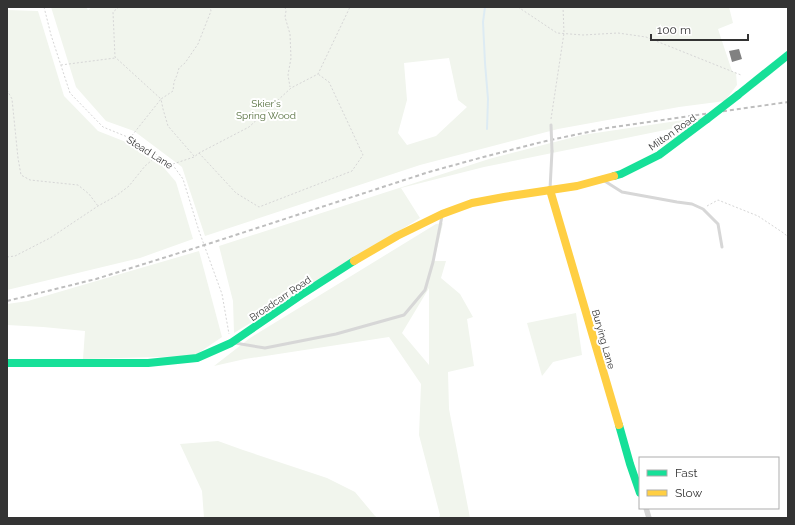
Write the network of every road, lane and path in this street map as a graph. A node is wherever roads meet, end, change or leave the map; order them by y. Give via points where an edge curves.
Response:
1 (44, 7) edge
2 (119, 7) edge
3 (210, 7) edge
4 (285, 7) edge
5 (350, 7) edge
6 (518, 7) edge
7 (563, 7) edge
8 (564, 33) junction
9 (788, 55) edge
10 (115, 58) junction
11 (61, 65) junction
12 (318, 74) junction
13 (741, 74) dead end
14 (290, 88) junction
15 (7, 90) edge
16 (161, 99) junction
17 (550, 125) joint
18 (130, 138) junction
19 (200, 153) junction
20 (158, 156) junction
21 (194, 157) junction
22 (172, 164) junction
23 (602, 180) junction
24 (550, 190) junction
25 (98, 206) junction
26 (703, 209) junction
27 (442, 214) junction
28 (788, 238) edge
29 (722, 247) dead end
30 (7, 258) edge
31 (231, 343) junction
32 (7, 363) edge
33 (639, 489) edge

1 - 11 path, Stead Lane
2 - 10 path via 113,12
3 - 16 path via 211,11 198,44 179,68 173,91
4 - 14 path via 290,34
5 - 12 path
6 - 8 path via 557,33
7 - 8 path
8 - 13 path via 618,32 646,37
8 - 17 path
9 - 23 street, Milton Road, bridge via 659,155 621,174
10 - 11 path
10 - 16 path
11 - 18 path, Stead Lane via 74,98 103,128
12 - 14 path
12 - 19 path via 328,82 363,155 352,171 259,207 236,193
14 - 19 path via 248,127
15 - 25 path via 12,99 21,175 30,180 78,185
16 - 18 path
16 - 21 path via 168,126
17 - 24 lane, bridge
18 - 20 path, Stead Lane
19 - 21 path
20 - 22 path, Stead Lane
20 - 25 path via 145,166 129,186
21 - 22 path
22 - 31 path, Stead Lane via 183,179 222,294
23 - 24 street, Milton Road
23 - 26 lane via 622,192 692,204
24 - 27 street, Broadcarr Road via 472,203
24 - 33 street, Burying Lane
25 - 30 path via 50,238
26 - 28 path via 718,200 758,216
26 - 29 lane via 718,224
27 - 31 street, Broadcarr Road via 363,256
27 - 31 lane via 425,290 404,315 336,334 265,348
31 - 32 street, Broadcarr Road via 197,358 148,364

